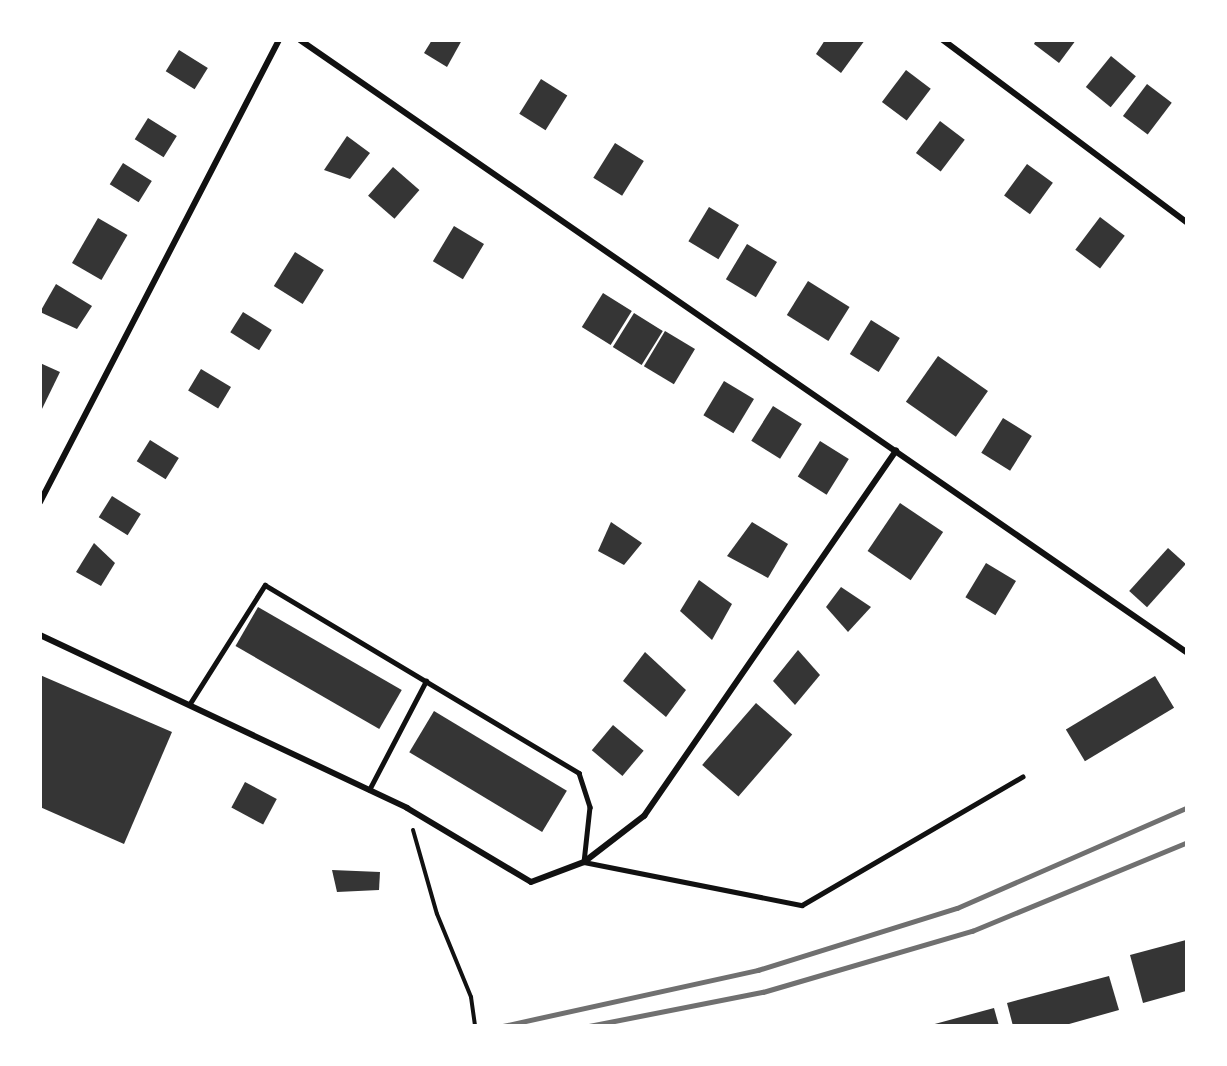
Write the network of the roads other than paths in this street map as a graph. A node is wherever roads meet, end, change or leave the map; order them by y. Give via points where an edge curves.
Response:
1 (279, 40) edge
2 (300, 40) edge
3 (943, 40) edge
4 (1186, 222) edge
5 (896, 451) junction
6 (40, 502) edge
7 (40, 635) edge
8 (1186, 652) edge
9 (426, 681) junction
10 (189, 705) junction
11 (1022, 777) dead end
12 (369, 790) junction
13 (584, 862) junction

1 - 6 street
2 - 5 street
3 - 4 street
5 - 8 street
5 - 13 street via 644,816
7 - 10 street
9 - 10 lane via 265,585
9 - 12 lane
9 - 13 lane via 579,773 590,807
10 - 12 street
11 - 13 lane via 802,905
12 - 13 street via 531,882

